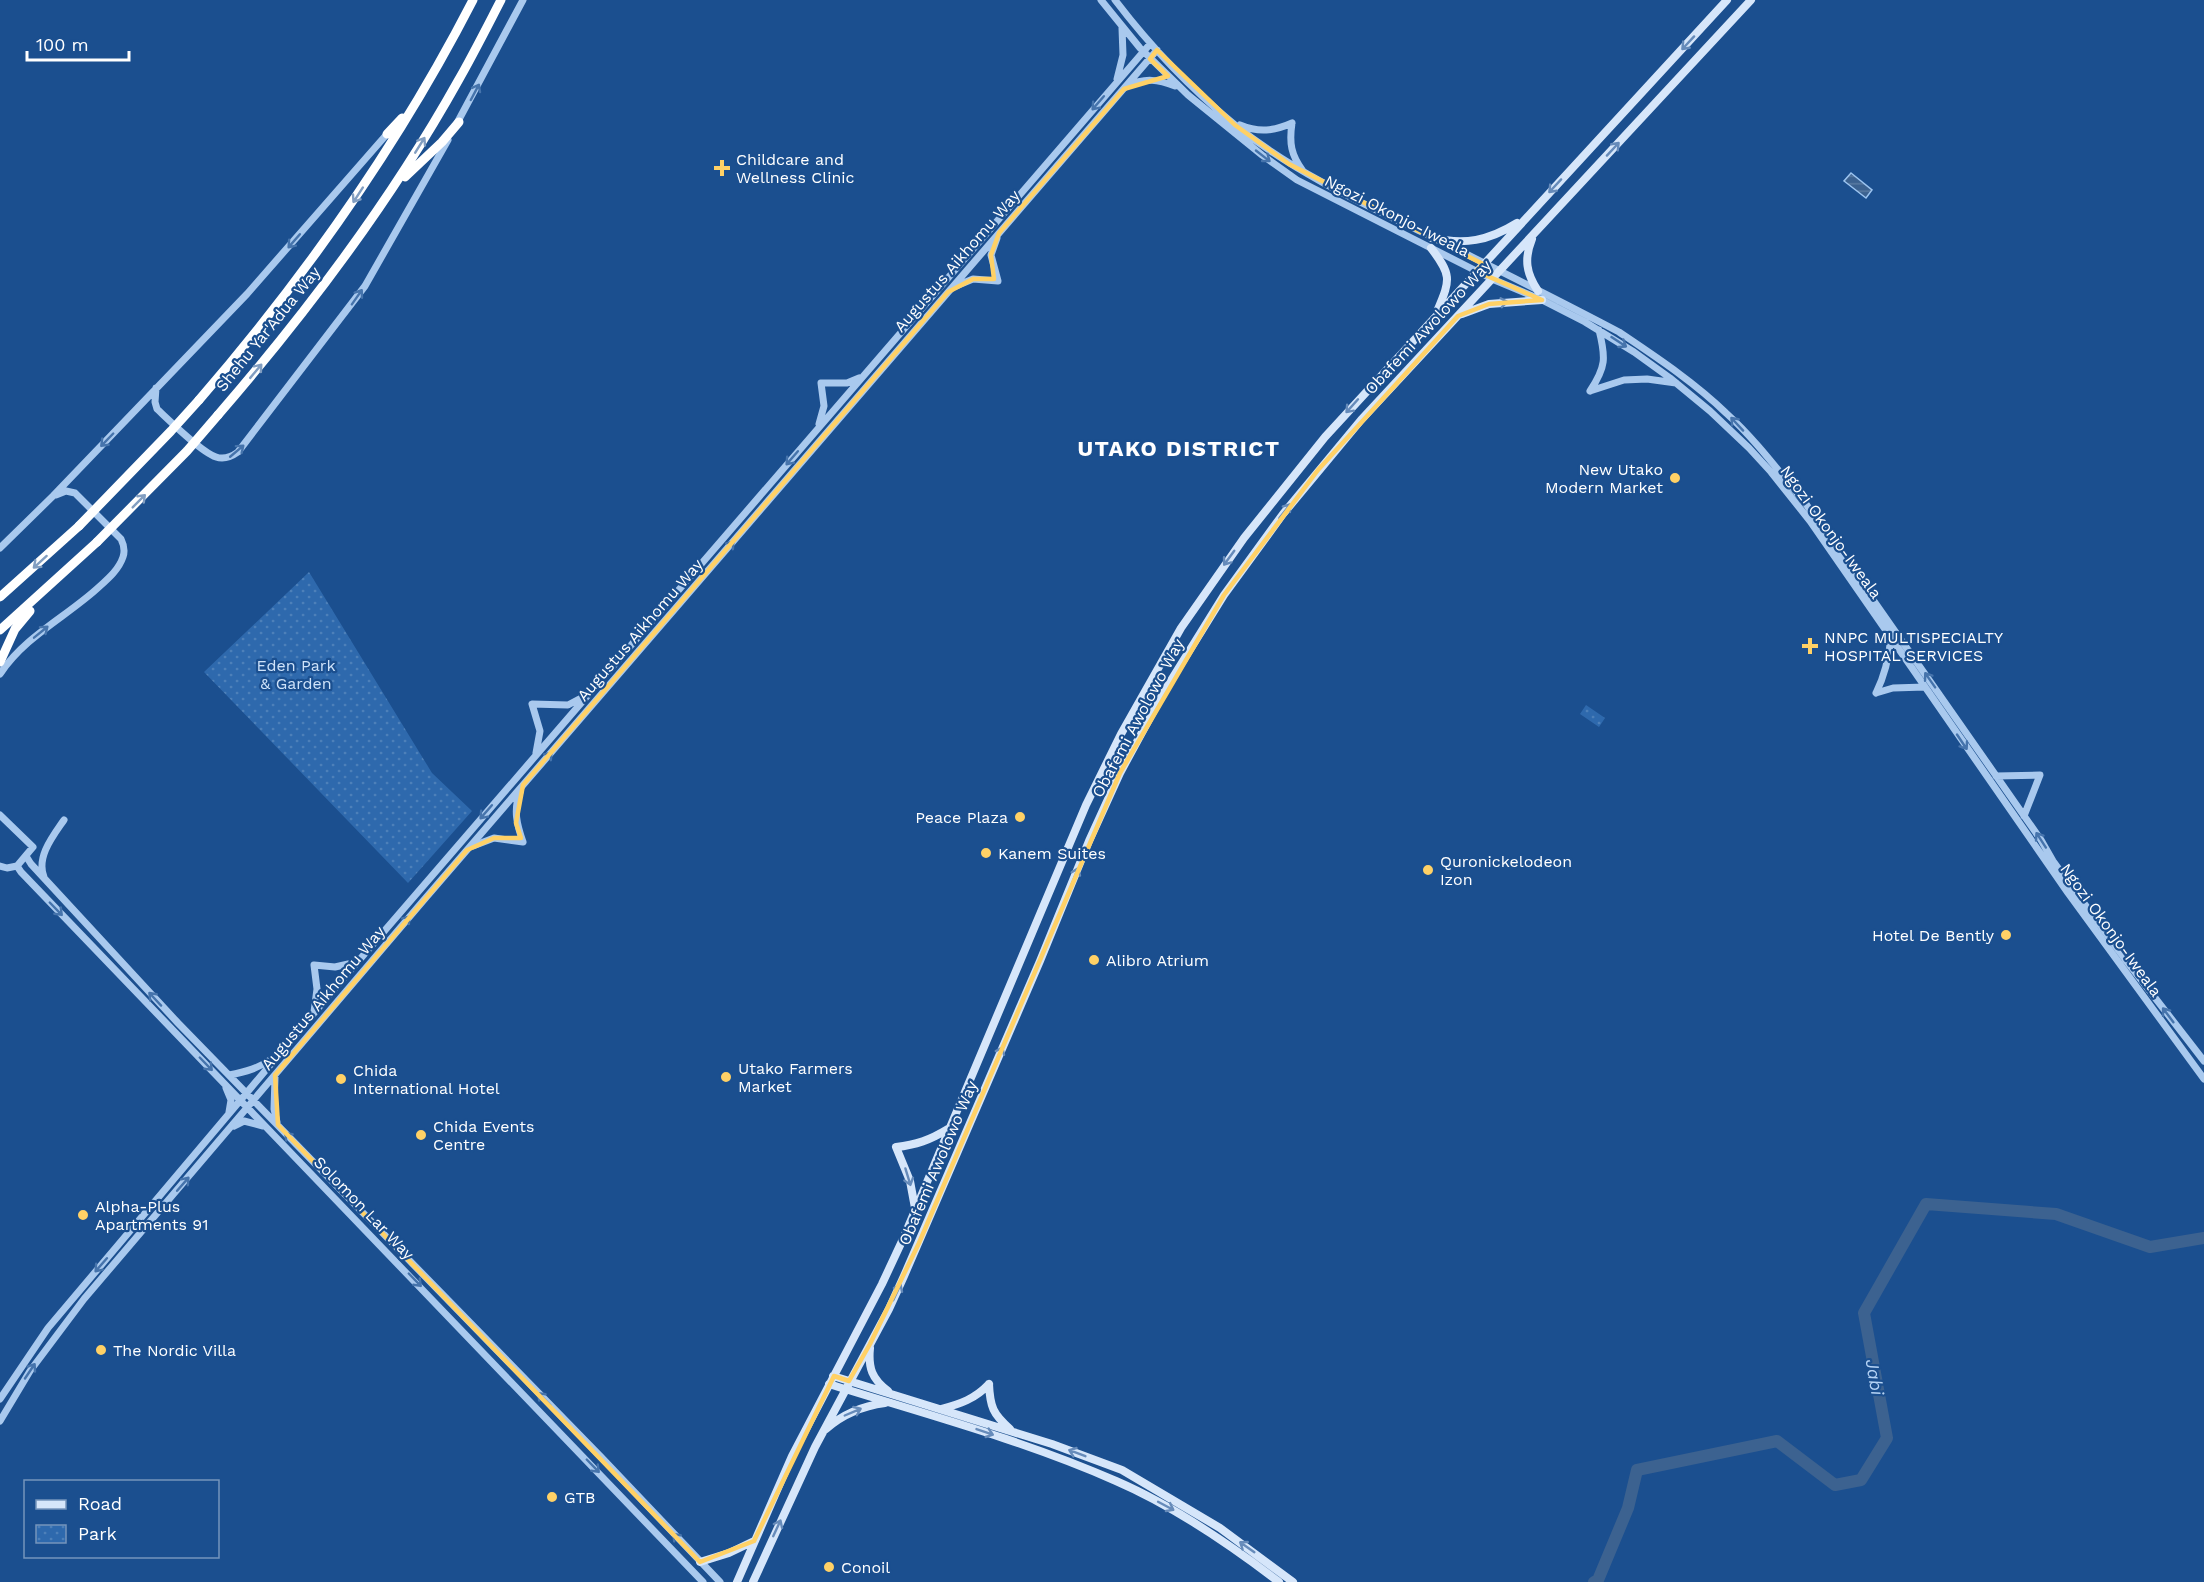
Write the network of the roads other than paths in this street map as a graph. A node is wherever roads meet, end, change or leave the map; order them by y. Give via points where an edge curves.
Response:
1 (473, 0) edge
2 (501, 0) edge
3 (523, 0) edge
4 (1101, 0) edge
5 (1115, 0) edge
6 (1728, 0) edge
7 (1751, 0) edge
8 (1122, 26) junction
9 (1150, 44) junction
10 (1156, 51) junction
11 (1143, 52) junction
12 (1150, 59) junction
13 (1115, 84) junction
14 (428, 86) junction
15 (1179, 87) junction
16 (1124, 88) junction
17 (459, 122) junction
18 (1232, 122) junction
19 (387, 134) joint
20 (1306, 174) junction
21 (384, 201) junction
22 (1526, 218) junction
23 (999, 233) junction
24 (1533, 235) junction
25 (1432, 238) junction
26 (1431, 248) junction
27 (1482, 264) junction
28 (1476, 271) junction
29 (1498, 271) junction
30 (1492, 279) junction
31 (1538, 291) junction
32 (948, 292) junction
33 (1542, 300) junction
34 (1435, 316) junction
35 (1458, 316) junction
36 (1599, 330) junction
37 (865, 374) junction
38 (1677, 383) junction
39 (156, 388) junction
40 (817, 429) junction
41 (53, 496) junction
42 (0, 548) edge
43 (68, 569) junction
44 (0, 597) edge
45 (0, 630) edge
46 (1891, 637) junction
47 (0, 662) edge
48 (0, 674) edge
49 (1925, 687) junction
50 (594, 690) junction
51 (534, 758) junction
52 (1996, 776) junction
53 (524, 785) junction
54 (0, 814) edge
55 (2024, 816) junction
56 (64, 820) dead end
57 (467, 850) junction
58 (26, 856) junction
59 (31, 864) junction
60 (0, 866) edge
61 (19, 869) junction
62 (45, 880) junction
63 (358, 961) junction
64 (313, 1014) junction
65 (284, 1049) junction
66 (2204, 1061) edge
67 (229, 1075) junction
68 (275, 1075) junction
69 (2204, 1079) edge
70 (222, 1081) junction
71 (247, 1093) junction
72 (241, 1100) junction
73 (254, 1100) junction
74 (248, 1107) junction
75 (229, 1114) junction
76 (278, 1125) junction
77 (232, 1127) junction
78 (268, 1128) junction
79 (949, 1128) junction
80 (915, 1208) junction
81 (870, 1344) junction
82 (833, 1376) junction
83 (849, 1381) junction
84 (829, 1384) junction
85 (845, 1389) junction
86 (890, 1398) junction
87 (0, 1399) edge
88 (939, 1409) junction
89 (0, 1421) edge
90 (822, 1432) junction
91 (1014, 1432) junction
92 (754, 1541) junction
93 (700, 1562) junction
94 (703, 1582) edge
95 (720, 1582) edge
96 (737, 1582) edge
97 (753, 1582) edge
98 (1278, 1582) edge
99 (1293, 1582) edge

1 - 14 highway, Shehu Yar'Adua Way
21 -> 2 highway, Shehu Yar'Adua Way via 459,81
17 -> 3 street
4 - 8 street, Ngozi Okonjo-Iweala
5 - 9 street, Ngozi Okonjo-Iweala
6 -> 22 main road, Obafemi Awolowo Way
24 -> 7 main road, Obafemi Awolowo Way
8 - 11 street, Ngozi Okonjo-Iweala
8 - 13 street via 1123,55
9 - 10 street, Ngozi Okonjo-Iweala
9 - 11 street, Augustus Aikhomu Way
10 - 12 street, Augustus Aikhomu Way
10 - 18 street, Ngozi Okonjo-Iweala
11 - 12 street, Ngozi Okonjo-Iweala
11 - 13 street, Augustus Aikhomu Way
12 - 15 street, Ngozi Okonjo-Iweala
12 - 16 street, Augustus Aikhomu Way
13 -> 37 street, Augustus Aikhomu Way
14 - 19 highway
14 -> 44 highway, Shehu Yar'Adua Way, bridge via 321,249 245,347 156,448 79,526
15 - 16 street via 1152,80
15 -> 26 street, Ngozi Okonjo-Iweala via 1297,180
16 - 23 street, Augustus Aikhomu Way
17 - 21 highway
39 -> 17 street via 157,409 207,453 224,458 238,452 364,286
18 - 20 street, Ngozi Okonjo-Iweala
18 - 20 street via 1268,131 1292,123 1291,152
19 -> 39 street via 250,291
20 - 25 street, Ngozi Okonjo-Iweala
43 -> 21 highway, Shehu Yar'Adua Way, bridge via 218,415 294,324
22 - 25 main road via 1505,231 1478,240 1453,242
22 - 27 main road, Obafemi Awolowo Way
23 - 32 street, Augustus Aikhomu Way
23 - 32 street via 992,255 998,281 973,279
24 - 29 main road, Obafemi Awolowo Way
24 - 31 main road via 1526,258
25 - 27 street, Ngozi Okonjo-Iweala
26 - 28 street, Ngozi Okonjo-Iweala
26 - 34 main road via 1447,274 1445,292
27 - 28 main road, Obafemi Awolowo Way
27 - 29 street, Ngozi Okonjo-Iweala
28 - 30 street, Ngozi Okonjo-Iweala
28 - 34 main road, Obafemi Awolowo Way
29 - 30 main road, Obafemi Awolowo Way
29 - 31 street, Ngozi Okonjo-Iweala
30 - 33 street, Ngozi Okonjo-Iweala
30 - 35 main road, Obafemi Awolowo Way
52 -> 31 street, Ngozi Okonjo-Iweala via 1806,504 1751,439 1726,413 1653,355 1619,332
53 -> 32 street, Augustus Aikhomu Way
35 -> 33 main road via 1489,304
33 - 36 street, Ngozi Okonjo-Iweala
34 -> 79 main road, Obafemi Awolowo Way via 1302,463 1181,628 1086,805
81 -> 35 main road, Obafemi Awolowo Way via 920,1243 1094,831 1165,690 1224,595 1288,507 1361,420
36 -> 38 street, Ngozi Okonjo-Iweala
36 - 38 street via 1604,367 1590,391 1624,380
37 - 40 street, Augustus Aikhomu Way
37 - 40 street via 847,383 821,383 824,406
38 - 46 street, Ngozi Okonjo-Iweala via 1730,429 1771,472
39 -> 41 street
40 -> 50 street, Augustus Aikhomu Way
41 - 42 street
48 -> 41 street via 27,644 106,580 123,557 122,539 75,493 66,491
43 - 45 highway, Shehu Yar'Adua Way
43 - 47 highway via 21,620
46 - 49 street, Ngozi Okonjo-Iweala
46 - 49 street via 1888,663 1876,693
49 -> 69 street, Ngozi Okonjo-Iweala
50 - 51 street, Augustus Aikhomu Way
50 - 51 street via 568,705 532,704 540,731
51 -> 63 street, Augustus Aikhomu Way
52 - 55 street, Ngozi Okonjo-Iweala
52 - 55 street via 2040,775
53 - 57 street, Augustus Aikhomu Way
53 - 57 street via 516,808 522,842 494,838
54 - 58 street via 33,847
66 -> 55 street, Ngozi Okonjo-Iweala via 2053,861
56 - 62 street via 44,854
68 -> 57 street, Augustus Aikhomu Way
58 - 59 street, Solomon Lar Way
58 - 61 street
59 - 61 street
59 - 62 street, Solomon Lar Way
60 - 61 street
61 -> 70 street, Solomon Lar Way
67 -> 62 street, Solomon Lar Way
63 - 64 street, Augustus Aikhomu Way
63 - 64 street via 342,967 314,965 317,989
64 - 65 street, Augustus Aikhomu Way
65 - 67 street via 260,1066
65 - 71 street, Augustus Aikhomu Way
67 - 71 street, Solomon Lar Way
68 - 73 street, Augustus Aikhomu Way
68 - 76 street via 274,1109
70 - 72 street, Solomon Lar Way
70 - 75 street via 231,1100
71 - 72 street, Augustus Aikhomu Way
71 - 73 street, Solomon Lar Way
72 - 74 street, Solomon Lar Way
72 - 75 street, Augustus Aikhomu Way
73 - 74 street, Augustus Aikhomu Way
73 - 76 street, Solomon Lar Way
74 - 77 street, Augustus Aikhomu Way
74 - 78 street, Solomon Lar Way
75 -> 87 street, Augustus Aikhomu Way via 48,1328
93 -> 76 street, Solomon Lar Way
77 - 78 street via 244,1121
89 -> 77 street, Augustus Aikhomu Way via 30,1371 84,1299
78 -> 94 street, Solomon Lar Way
79 - 80 main road, Obafemi Awolowo Way
79 -> 80 main road via 916,1145 896,1147 910,1181
80 - 82 main road, Obafemi Awolowo Way via 882,1284
81 - 83 main road, Obafemi Awolowo Way
81 - 86 main road via 871,1372
82 - 83 main road
82 - 84 main road, Obafemi Awolowo Way
83 - 85 main road, Obafemi Awolowo Way
83 - 86 main road
84 - 85 main road
84 - 92 main road, Obafemi Awolowo Way
85 - 86 main road
85 - 90 main road, Obafemi Awolowo Way
86 - 88 main road
90 -> 86 main road via 848,1414
86 -> 98 main road via 1116,1481 1176,1512
88 - 91 main road
88 - 91 main road via 970,1400 989,1384 990,1404
97 -> 90 main road, Obafemi Awolowo Way
99 -> 91 main road via 1220,1528 1122,1470
92 - 93 main road
92 - 96 main road, Obafemi Awolowo Way
93 - 95 street, Solomon Lar Way

